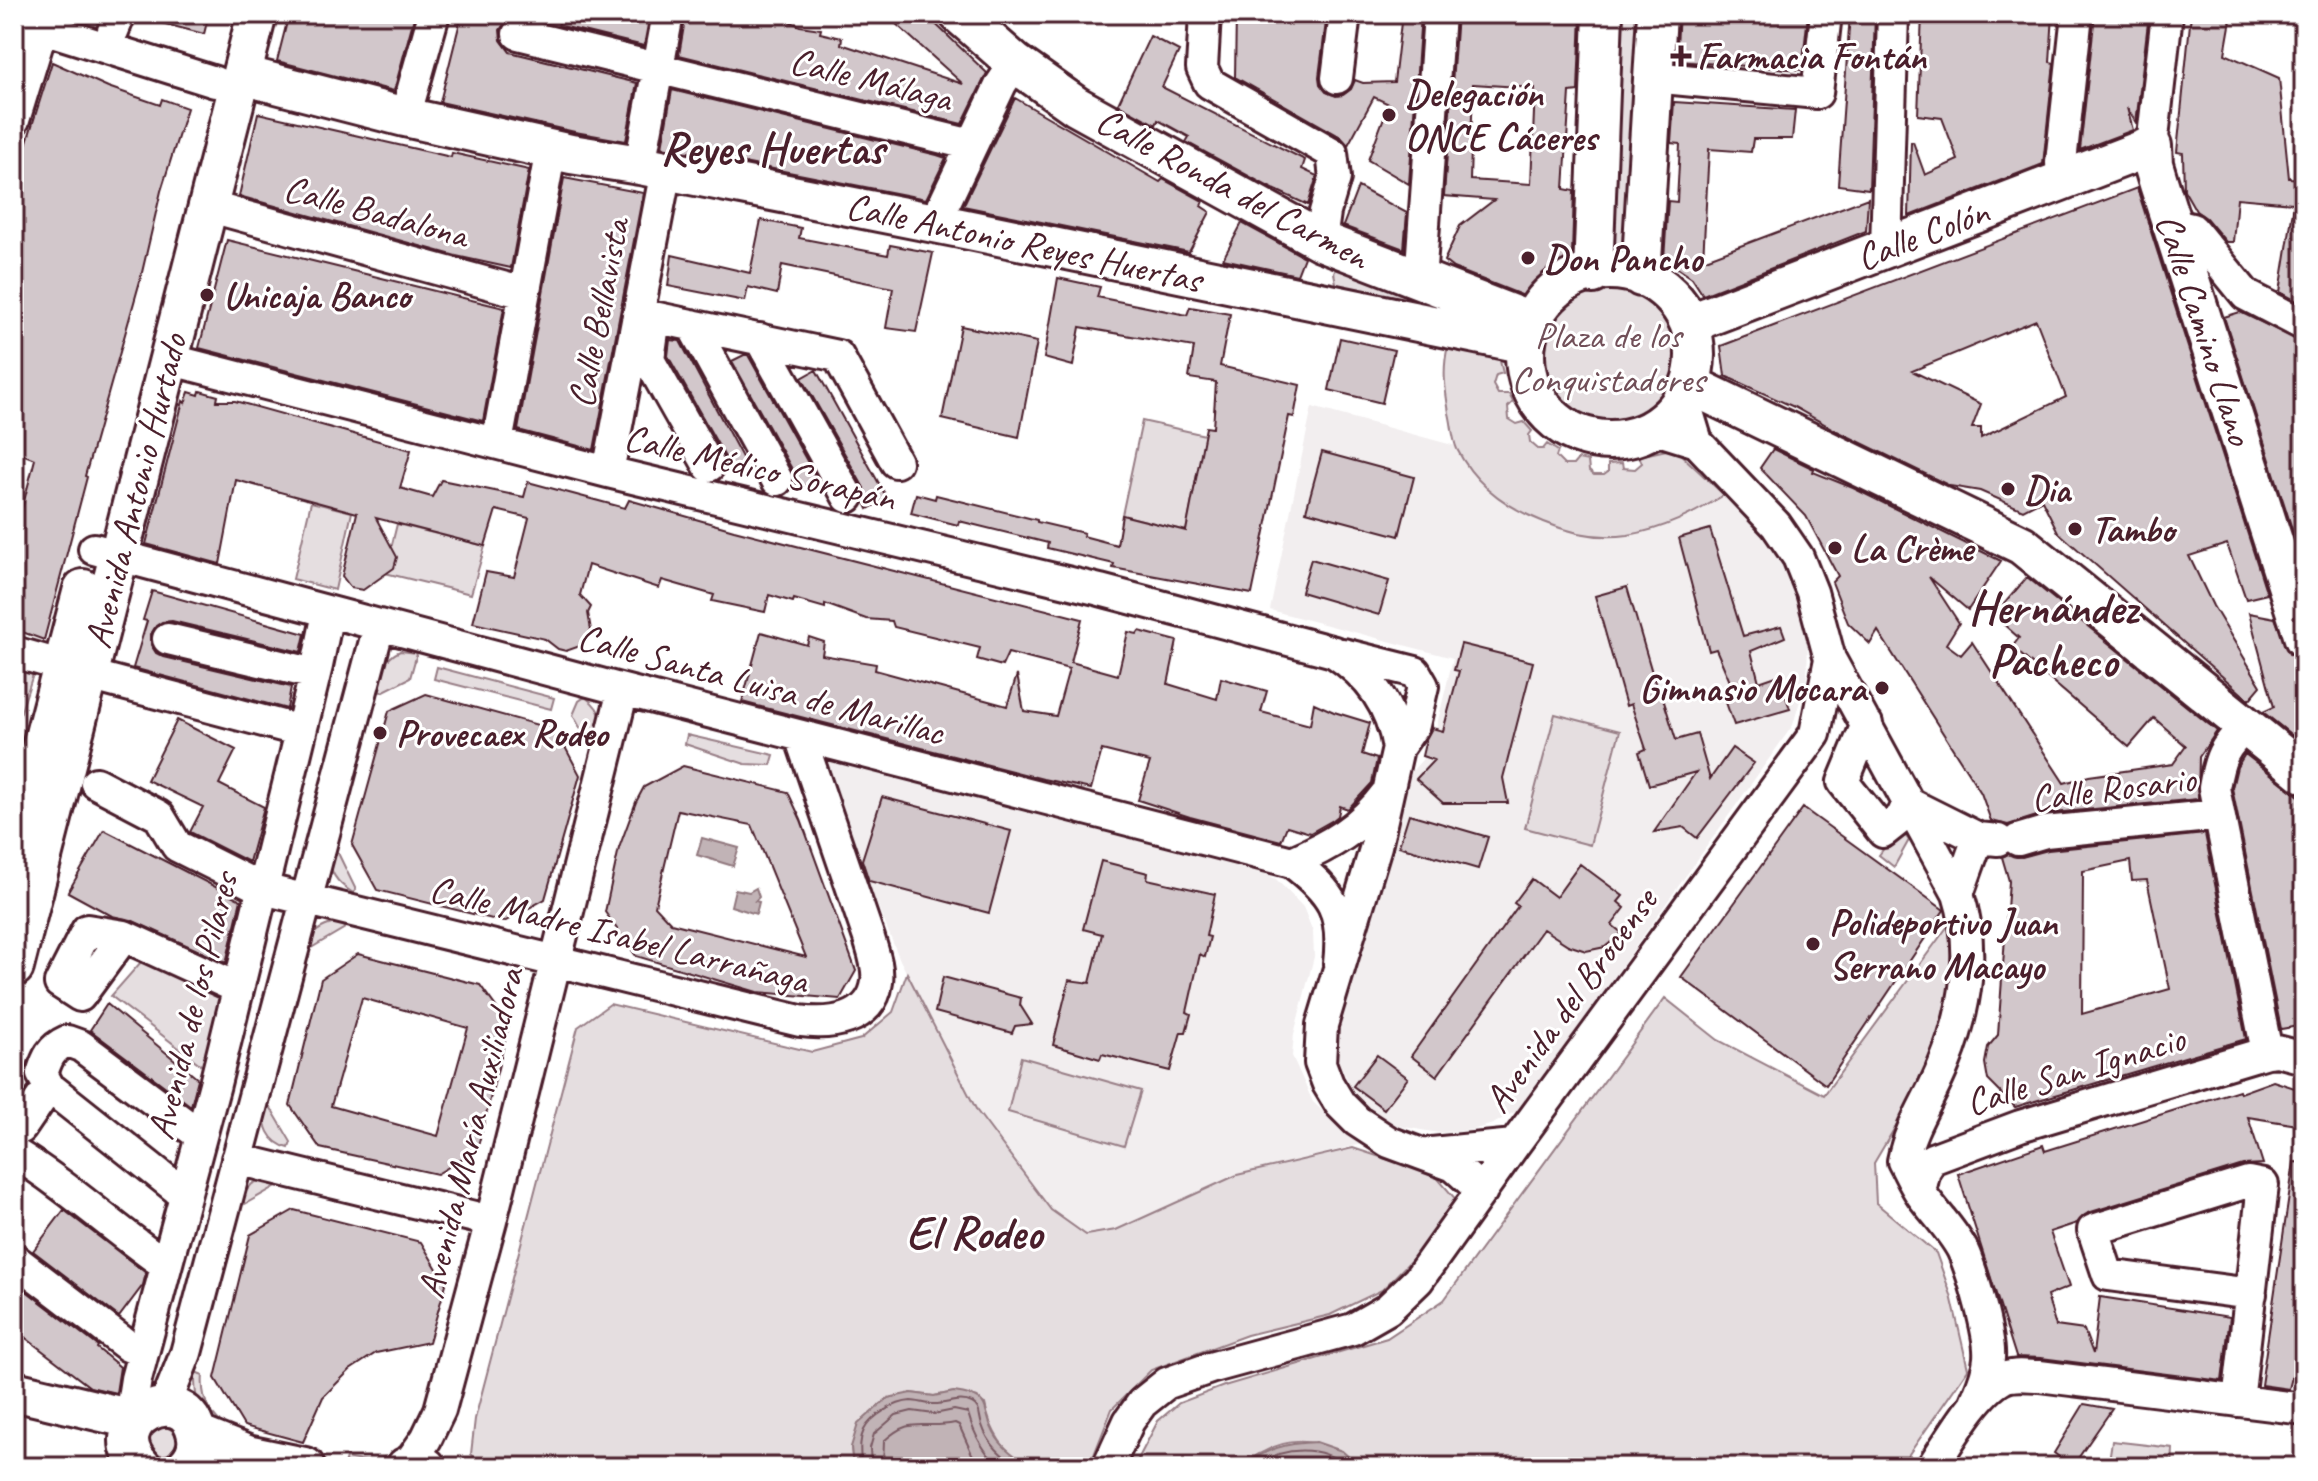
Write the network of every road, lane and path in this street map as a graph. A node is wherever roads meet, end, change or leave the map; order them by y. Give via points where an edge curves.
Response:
1 (234, 14) edge
2 (257, 14) edge
3 (434, 14) edge
4 (668, 14) edge
5 (959, 14) edge
6 (1205, 14) edge
7 (1345, 14) edge
8 (1439, 14) edge
9 (1603, 14) edge
10 (1657, 14) edge
11 (1826, 14) edge
12 (1893, 14) edge
13 (2077, 14) edge
14 (2167, 14) edge
15 (38, 21) edge
16 (116, 23) edge
17 (518, 34) dead end
18 (1006, 51) junction
19 (658, 67) junction
20 (226, 75) junction
21 (1653, 77) junction
22 (1337, 78) dead end
23 (405, 117) junction
24 (14, 120) edge
25 (972, 145) junction
26 (2152, 146) junction
27 (551, 149) junction
28 (653, 168) junction
29 (2062, 181) junction
30 (207, 206) junction
31 (935, 223) junction
32 (2171, 224) junction
33 (1321, 241) junction
34 (1886, 248) junction
35 (1593, 274) junction
36 (1641, 277) junction
37 (1420, 281) junction
38 (524, 293) junction
39 (647, 316) junction
40 (1691, 323) junction
41 (692, 325) junction
42 (2304, 325) edge
43 (1528, 333) junction
44 (760, 339) junction
45 (168, 359) junction
46 (1687, 392) junction
47 (1652, 428) junction
48 (1697, 442) junction
49 (497, 443) junction
50 (896, 462) dead end
51 (709, 466) dead end
52 (608, 472) junction
53 (777, 480) dead end
54 (848, 497) dead end
55 (106, 552) junction
56 (328, 613) junction
57 (379, 626) junction
58 (2304, 638) edge
59 (168, 639) dead end
60 (14, 652) edge
61 (1334, 652) junction
62 (1830, 659) junction
63 (76, 671) junction
64 (315, 674) junction
65 (623, 690) junction
66 (1867, 724) junction
67 (2246, 727) junction
68 (301, 731) junction
69 (800, 736) junction
70 (72, 748) junction
71 (1398, 748) junction
72 (2304, 773) edge
73 (96, 783) junction
74 (1388, 792) junction
75 (1908, 803) junction
76 (56, 807) junction
77 (2219, 815) junction
78 (1998, 839) junction
79 (14, 853) edge
80 (1292, 862) junction
81 (263, 889) junction
82 (1958, 894) junction
83 (307, 898) junction
84 (124, 936) dead end
85 (556, 961) junction
86 (1339, 964) junction
87 (14, 967) edge
88 (238, 988) junction
89 (2288, 1052) edge
90 (49, 1087) junction
91 (201, 1136) junction
92 (18, 1141) edge
93 (1514, 1145) junction
94 (240, 1150) junction
95 (1425, 1154) junction
96 (1482, 1191) junction
97 (1920, 1192) junction
98 (185, 1195) junction
99 (494, 1210) junction
100 (14, 1259) edge
101 (166, 1265) junction
102 (2251, 1294) junction
103 (1986, 1332) junction
104 (142, 1352) junction
105 (2031, 1376) junction
106 (14, 1391) edge
107 (2238, 1401) junction
108 (1974, 1405) junction
109 (2304, 1409) edge
110 (440, 1410) junction
111 (14, 1411) edge
112 (162, 1444) edge
113 (1113, 1456) edge
114 (305, 1467) edge
115 (406, 1467) edge
116 (426, 1467) edge
117 (444, 1467) edge
118 (1932, 1467) edge

1 - 20 main road, Avenida Antonio Hurtado
2 - 20 main road, Avenida Antonio Hurtado
3 - 23 street
4 - 19 street, Calle Bellavista
5 - 18 main road, Calle Ronda del Carmen
6 - 33 street via 1202,68 1209,83 1332,153 1335,178
7 - 22 street
8 - 37 street
9 - 35 main road
10 - 21 main road
11 - 21 street via 1817,93
12 - 34 street
13 - 29 street
14 - 26 street, Calle Camino Llano
15 - 16 street
15 - 20 street
15 - 24 street
16 - 20 street
17 - 19 street, Calle Málaga
18 - 25 street via 1001,84
18 - 33 main road, Calle Ronda del Carmen
19 - 25 street, Calle Málaga
19 - 28 street, Calle Bellavista
20 - 23 main road, Calle Antonio Reyes Huertas
20 - 30 main road, Avenida Antonio Hurtado
20 - 55 main road, Avenida Antonio Hurtado
21 - 36 main road
23 - 27 main road, Calle Antonio Reyes Huertas
25 - 31 street
26 - 29 main road, Calle Colón
26 - 32 main road, Calle Camino Llano
27 - 28 main road, Calle Antonio Reyes Huertas
27 - 38 street
28 - 31 main road, Calle Antonio Reyes Huertas
28 - 39 street, Calle Bellavista
29 - 34 main road, Calle Colón
30 - 38 street, Calle Badalona
30 - 45 main road, Avenida Antonio Hurtado
31 - 43 main road, Calle Antonio Reyes Huertas
32 - 42 street via 2192,229 2246,295
32 - 58 main road, Calle Camino Llano
33 - 37 main road, Calle Ronda del Carmen
34 - 40 main road, Calle Colón
35 - 36 main road via 1627,272
35 - 43 main road via 1546,298
36 - 40 main road via 1672,294
37 - 43 main road, Calle Ronda del Carmen
38 - 49 street
39 - 41 street
39 - 51 street via 649,360
39 - 52 street, Calle Bellavista
40 - 46 main road via 1694,375
41 - 44 street
41 - 53 street
43 - 47 main road via 1525,366 1531,388 1557,422 1594,439 1639,435
44 - 50 street via 838,356
44 - 54 street
45 - 49 street, Calle Médico Sorapán
45 - 55 main road, Avenida Antonio Hurtado
46 - 47 main road via 1672,414
46 - 48 street, Avenida del Brocense
46 - 67 main road via 2022,545
47 - 48 street, Avenida del Brocense
48 - 62 street, Avenida del Brocense via 1776,525 1798,557
49 - 52 street, Calle Médico Sorapán
52 - 61 street, Calle Médico Sorapán
55 - 56 street, Calle Santa Luisa de Marillac
55 - 63 main road, Avenida Antonio Hurtado
56 - 57 street, Calle Santa Luisa de Marillac
56 - 64 street, Avenida de los Pilares
57 - 65 street, Calle Santa Luisa de Marillac
57 - 83 street
59 - 64 street
60 - 63 street
61 - 71 street, Calle Médico Sorapán via 1380,695
61 - 71 street, Calle Médico Sorapán via 1415,672 1423,686 1414,725
62 - 66 street
62 - 93 street, Avenida del Brocense via 1815,734
63 - 68 street
63 - 70 main road, Avenida Antonio Hurtado
63 - 79 main road, Avenida Antonio Hurtado
64 - 68 street, Avenida de los Pilares
65 - 69 street, Calle Santa Luisa de Marillac
65 - 85 street, Avenida María Auxiliadora
66 - 75 street
66 - 75 street via 1843,782 1883,832 1902,817
67 - 72 main road
67 - 77 street via 2219,759 2214,788
68 - 81 street, Avenida de los Pilares
69 - 80 street, Calle Santa Luisa de Marillac
69 - 85 street, Calle Madre Isabel Larrañaga via 875,959 877,985 864,1007 840,1022 800,1021
70 - 73 street via 93,769
70 - 76 main road, Avenida Antonio Hurtado
71 - 74 street
73 - 76 street via 83,799
73 - 81 street, Calle Madre Isabel Larrañaga via 159,816 177,846
74 - 80 street via 1344,836
74 - 86 street
75 - 78 street
75 - 82 street
76 - 87 main road, Avenida Antonio Hurtado
77 - 78 street, Calle Rosario
77 - 89 street
78 - 82 street
80 - 86 street, Calle Santa Luisa de Marillac via 1324,891 1335,909 1341,930
81 - 83 street, Calle Madre Isabel Larrañaga
81 - 88 street, Avenida de los Pilares
82 - 97 street via 1969,954 1962,1009 1903,1161
83 - 85 street, Calle Madre Isabel Larrañaga
83 - 94 street
84 - 88 street
85 - 99 street, Avenida María Auxiliadora
86 - 95 street via 1321,1034 1320,1063 1328,1084 1340,1104 1372,1132
88 - 91 street, Avenida de los Pilares
89 - 97 street, Calle San Ignacio via 2020,1126 1945,1153 1932,1159
90 - 91 street via 42,1074 47,1058 67,1041 81,1046
90 - 92 street
90 - 98 street
91 - 98 street, Avenida de los Pilares
92 - 101 street via 44,1171
93 - 95 street
93 - 96 street, Avenida del Brocense
94 - 99 street
94 - 112 street via 186,1353 170,1393
95 - 96 street via 1462,1170
96 - 113 street, Avenida del Brocense via 1418,1280 1388,1309 1353,1329 1167,1383 1142,1403
97 - 103 street via 1963,1251
98 - 101 street, Avenida de los Pilares
99 - 110 street, Avenida María Auxiliadora
100 - 104 street
101 - 104 street, Avenida de los Pilares
102 - 102 street via 2263,1185 2248,1182 2093,1230 2108,1275
102 - 107 street
103 - 105 street via 2000,1357
103 - 108 street via 1988,1370
104 - 112 street, Avenida de los Pilares via 133,1398
105 - 107 street
105 - 108 street via 2001,1379
106 - 112 main road
107 - 109 street
108 - 118 street
110 - 115 street, Avenida María Auxiliadora
110 - 117 street, Avenida María Auxiliadora
111 - 112 main road
112 - 114 main road
115 - 116 main road

